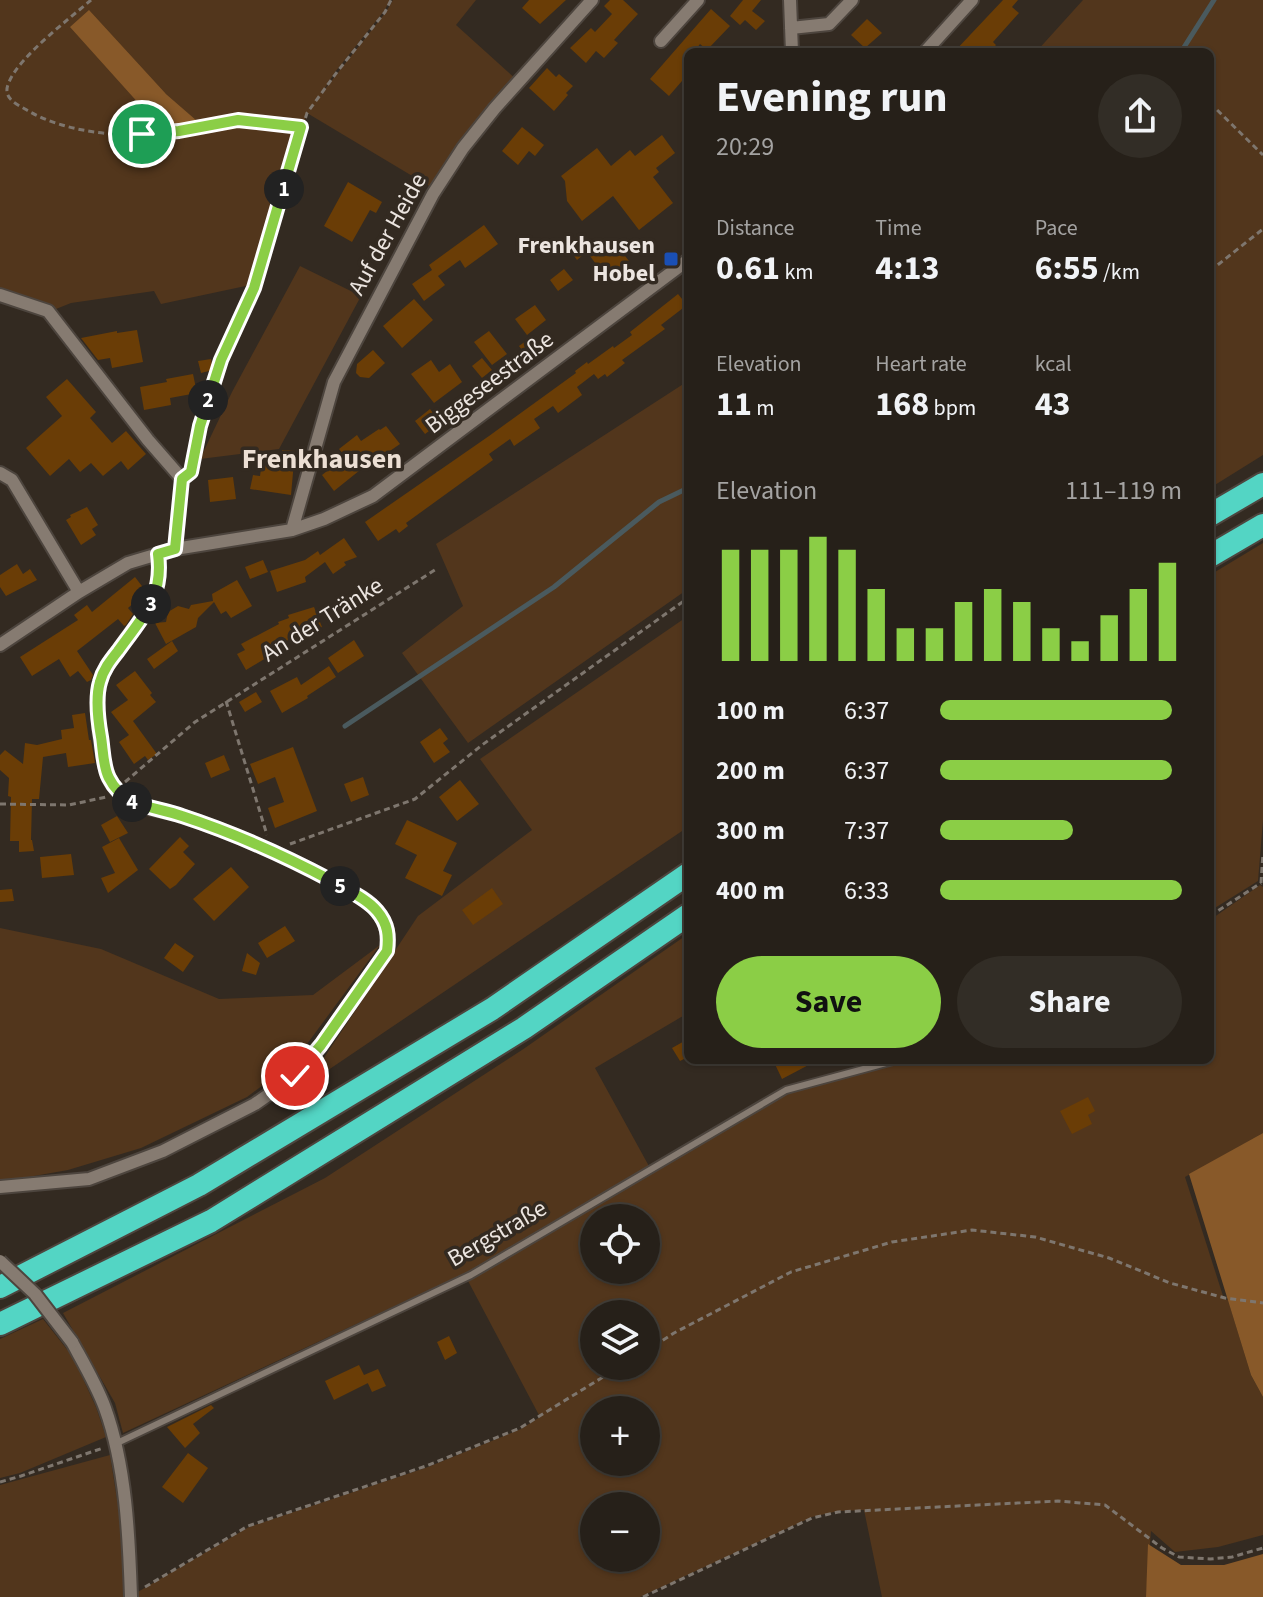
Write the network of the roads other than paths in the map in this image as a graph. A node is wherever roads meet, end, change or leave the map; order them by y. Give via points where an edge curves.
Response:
1 (592, 0) edge
2 (698, 0) edge
3 (790, 0) edge
4 (852, 0) edge
5 (972, 0) edge
6 (791, 28) junction
7 (661, 41) dead end
8 (792, 48) edge
9 (929, 48) edge
10 (684, 263) edge
11 (0, 295) edge
12 (0, 473) edge
13 (1263, 484) edge
14 (1214, 513) edge
15 (1263, 525) edge
16 (292, 530) junction
17 (175, 549) junction
18 (158, 554) junction
19 (1214, 554) edge
20 (79, 592) junction
21 (0, 645) edge
22 (684, 877) edge
23 (684, 918) edge
24 (882, 1064) edge
25 (0, 1187) edge
26 (0, 1261) edge
27 (0, 1287) edge
28 (0, 1324) edge
29 (115, 1444) junction
30 (131, 1596) edge

1 - 16 street, Auf der Heide via 495,108 433,194 334,382
2 - 7 street
3 - 6 street
4 - 6 street via 829,24
5 - 9 street
6 - 8 street
10 - 16 street, Biggeseestraße via 373,496
11 - 17 street via 48,311 182,479
12 - 20 street via 12,480
13 - 14 highway
15 - 19 highway
16 - 17 street, Biggeseestraße
17 - 18 street, Biggeseestraße
18 - 20 street, Biggeseestraße via 128,563
18 - 25 street via 155,598 99,684 107,776 135,804 178,814 273,852 364,900 377,911 389,935 387,951 295,1076 255,1104 163,1151 89,1179
20 - 21 street, Biggeseestraße
22 - 27 highway via 492,1009 199,1185
23 - 28 highway via 524,1028 211,1221
24 - 29 lane, Bergstraße via 786,1090 471,1275
26 - 29 street, bridge via 35,1294 72,1342 105,1407
29 - 30 street

